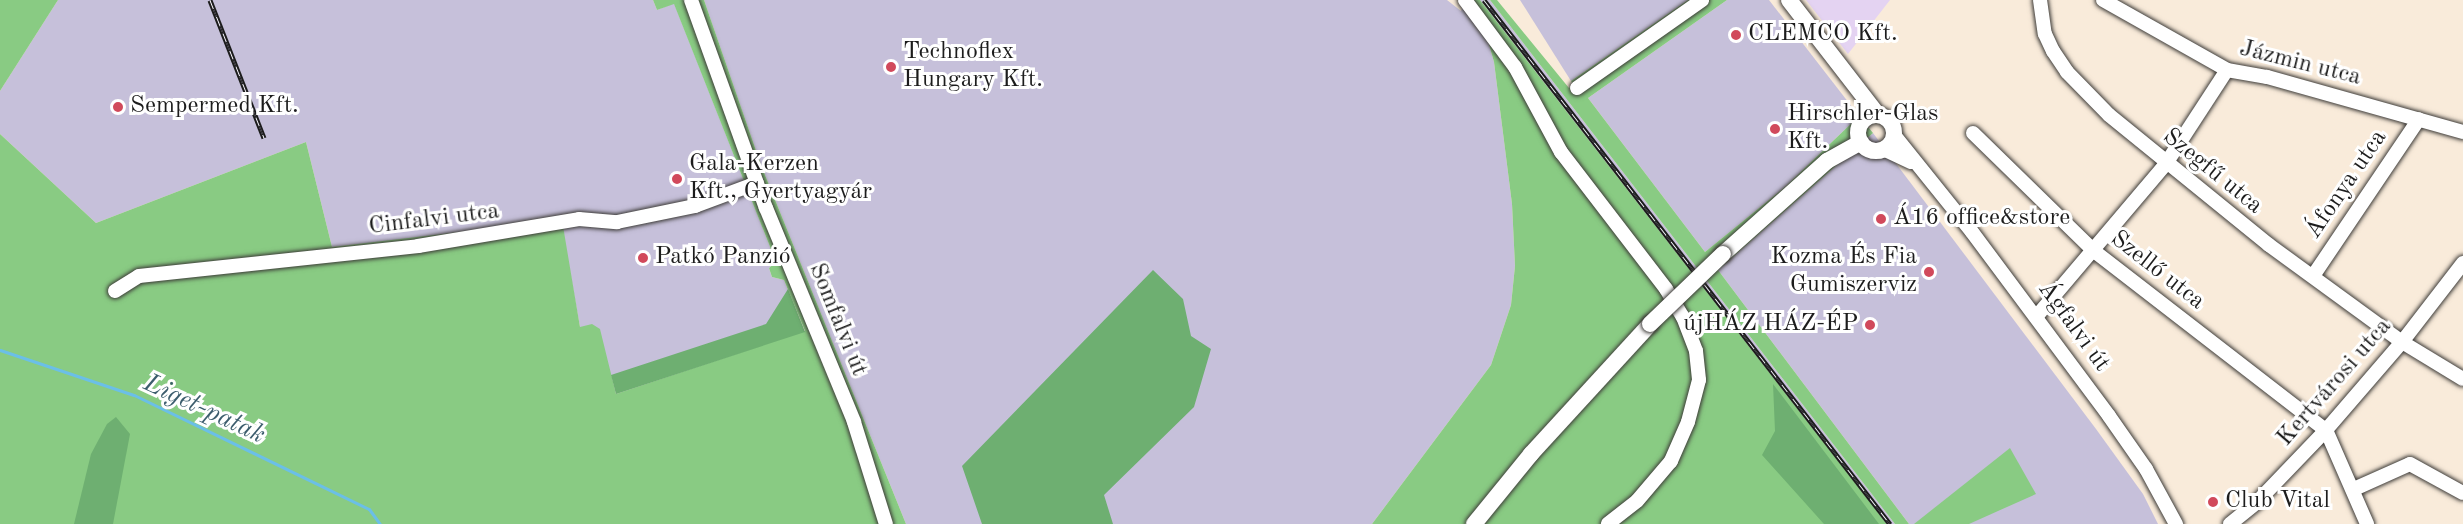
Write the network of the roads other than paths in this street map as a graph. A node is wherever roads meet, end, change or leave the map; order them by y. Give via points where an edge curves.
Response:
1 (691, 0) edge
2 (1465, 0) edge
3 (1702, 0) edge
4 (1789, 0) edge
5 (2040, 0) edge
6 (2103, 0) edge
7 (2227, 70) junction
8 (1576, 88) dead end
9 (2419, 119) junction
10 (1863, 130) junction
11 (2463, 132) edge
12 (1973, 133) dead end
13 (1894, 135) junction
14 (1883, 149) junction
15 (2165, 165) junction
16 (1920, 167) junction
17 (757, 183) junction
18 (2094, 251) junction
19 (2463, 263) edge
20 (2313, 276) junction
21 (116, 291) dead end
22 (2036, 317) junction
23 (2402, 342) junction
24 (2463, 379) edge
25 (2326, 430) junction
26 (2354, 489) junction
27 (2463, 493) edge
28 (2237, 522) edge
29 (886, 524) edge
30 (1474, 524) edge
31 (1608, 524) edge
32 (2176, 524) edge
33 (2367, 524) edge

1 - 17 street, Somfalvi út
2 - 31 street via 1498,42 1561,152 1666,289 1683,317 1696,351 1699,380 1688,422 1671,461 1638,501
3 - 8 street
4 - 10 main road via 1840,65
5 - 15 street, Szegfű utca via 2045,34 2067,72
6 - 7 street, Jázmin utca
7 - 9 street, Jázmin utca
7 - 15 street
9 - 11 street, Jázmin utca
9 - 20 street, Áfonya utca
10 - 13 main road via 1891,123
10 - 14 main road via 1871,149
10 - 30 main road, bridge via 1650,324 1531,454
12 - 18 street, Szellő utca
13 - 14 main road
13 - 16 street, Ágfalvi út
14 - 16 street, Ágfalvi út
15 - 18 street
15 - 20 street, Szegfű utca
16 - 22 street, Ágfalvi út
17 - 21 street, Cinfalvi utca via 695,206 616,222 579,219 418,246 139,276
17 - 29 street, Somfalvi út via 854,422
18 - 22 street
18 - 25 street, Szellő utca
19 - 23 street, Kertvárosi utca
20 - 23 street, Szegfű utca
22 - 32 street, Ágfalvi út via 2146,469
23 - 24 street, Szegfű utca
23 - 25 street, Kertvárosi utca
25 - 26 street
25 - 28 street, Kertvárosi utca
26 - 27 street via 2410,464
26 - 33 street

